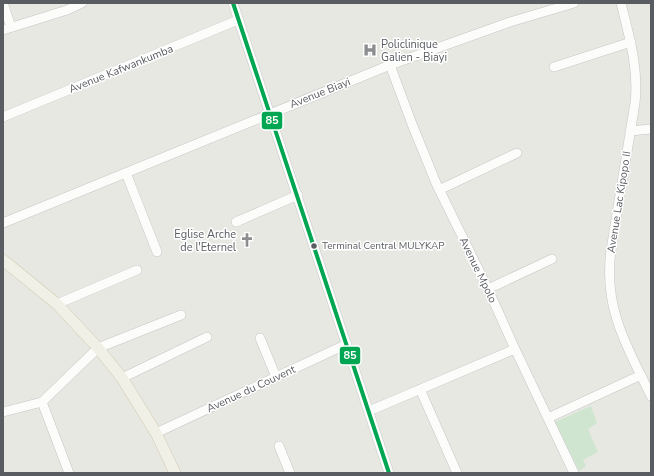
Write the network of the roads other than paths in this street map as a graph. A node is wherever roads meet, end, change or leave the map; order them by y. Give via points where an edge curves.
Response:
1 (3, 3) edge
2 (82, 3) edge
3 (233, 3) edge
4 (574, 3) edge
5 (620, 3) edge
6 (238, 20) junction
7 (7, 29) edge
8 (630, 42) junction
9 (390, 65) junction
10 (554, 67) dead end
11 (270, 113) junction
12 (3, 117) edge
13 (651, 129) edge
14 (630, 131) junction
15 (517, 153) dead end
16 (126, 173) junction
17 (439, 190) junction
18 (298, 195) junction
19 (236, 222) dead end
20 (3, 223) edge
21 (158, 252) dead end
22 (552, 259) dead end
23 (3, 260) edge
24 (137, 270) dead end
25 (488, 289) junction
26 (57, 304) junction
27 (180, 315) dead end
28 (208, 337) dead end
29 (260, 338) dead end
30 (347, 344) junction
31 (98, 348) junction
32 (515, 350) junction
33 (641, 374) junction
34 (276, 377) junction
35 (122, 378) junction
36 (420, 389) junction
37 (651, 396) edge
38 (42, 402) junction
39 (369, 411) junction
40 (3, 412) edge
41 (548, 418) junction
42 (156, 433) junction
43 (278, 446) dead end
44 (69, 473) edge
45 (175, 473) edge
46 (290, 473) edge
47 (389, 473) edge
48 (457, 473) edge
49 (574, 473) edge

1 - 7 street
2 - 7 street
3 - 6 street
4 - 9 street, Avenue Biayi via 510,22
5 - 8 street, Avenue Lac Kipopo II
6 - 11 street
6 - 12 street, Avenue Kafwankumba
8 - 10 street
8 - 14 street, Avenue Lac Kipopo II via 636,85
9 - 11 street, Avenue Biayi
9 - 17 street, Avenue Mpolo
11 - 16 street, Avenue Biayi
11 - 18 street
13 - 14 street
14 - 33 street, Avenue Lac Kipopo II via 611,250 610,274 616,319
15 - 17 street
16 - 20 street, Avenue Biayi
16 - 21 street
17 - 25 street, Avenue Mpolo
18 - 19 street
18 - 30 street
22 - 25 street
23 - 26 main road
24 - 26 street
25 - 32 street, Avenue Mpolo
26 - 31 main road
27 - 31 street
28 - 35 street
29 - 34 street
30 - 34 street, Avenue du Couvent
30 - 39 street
31 - 35 main road
31 - 38 street
32 - 36 street
32 - 41 street, Avenue Mpolo
33 - 37 street, Avenue Lac Kipopo II
33 - 41 street
34 - 42 street, Avenue du Couvent
35 - 42 main road
36 - 39 street
36 - 48 street
38 - 40 street
38 - 44 street
39 - 47 street
41 - 49 street, Avenue Mpolo
42 - 45 main road
43 - 46 street

